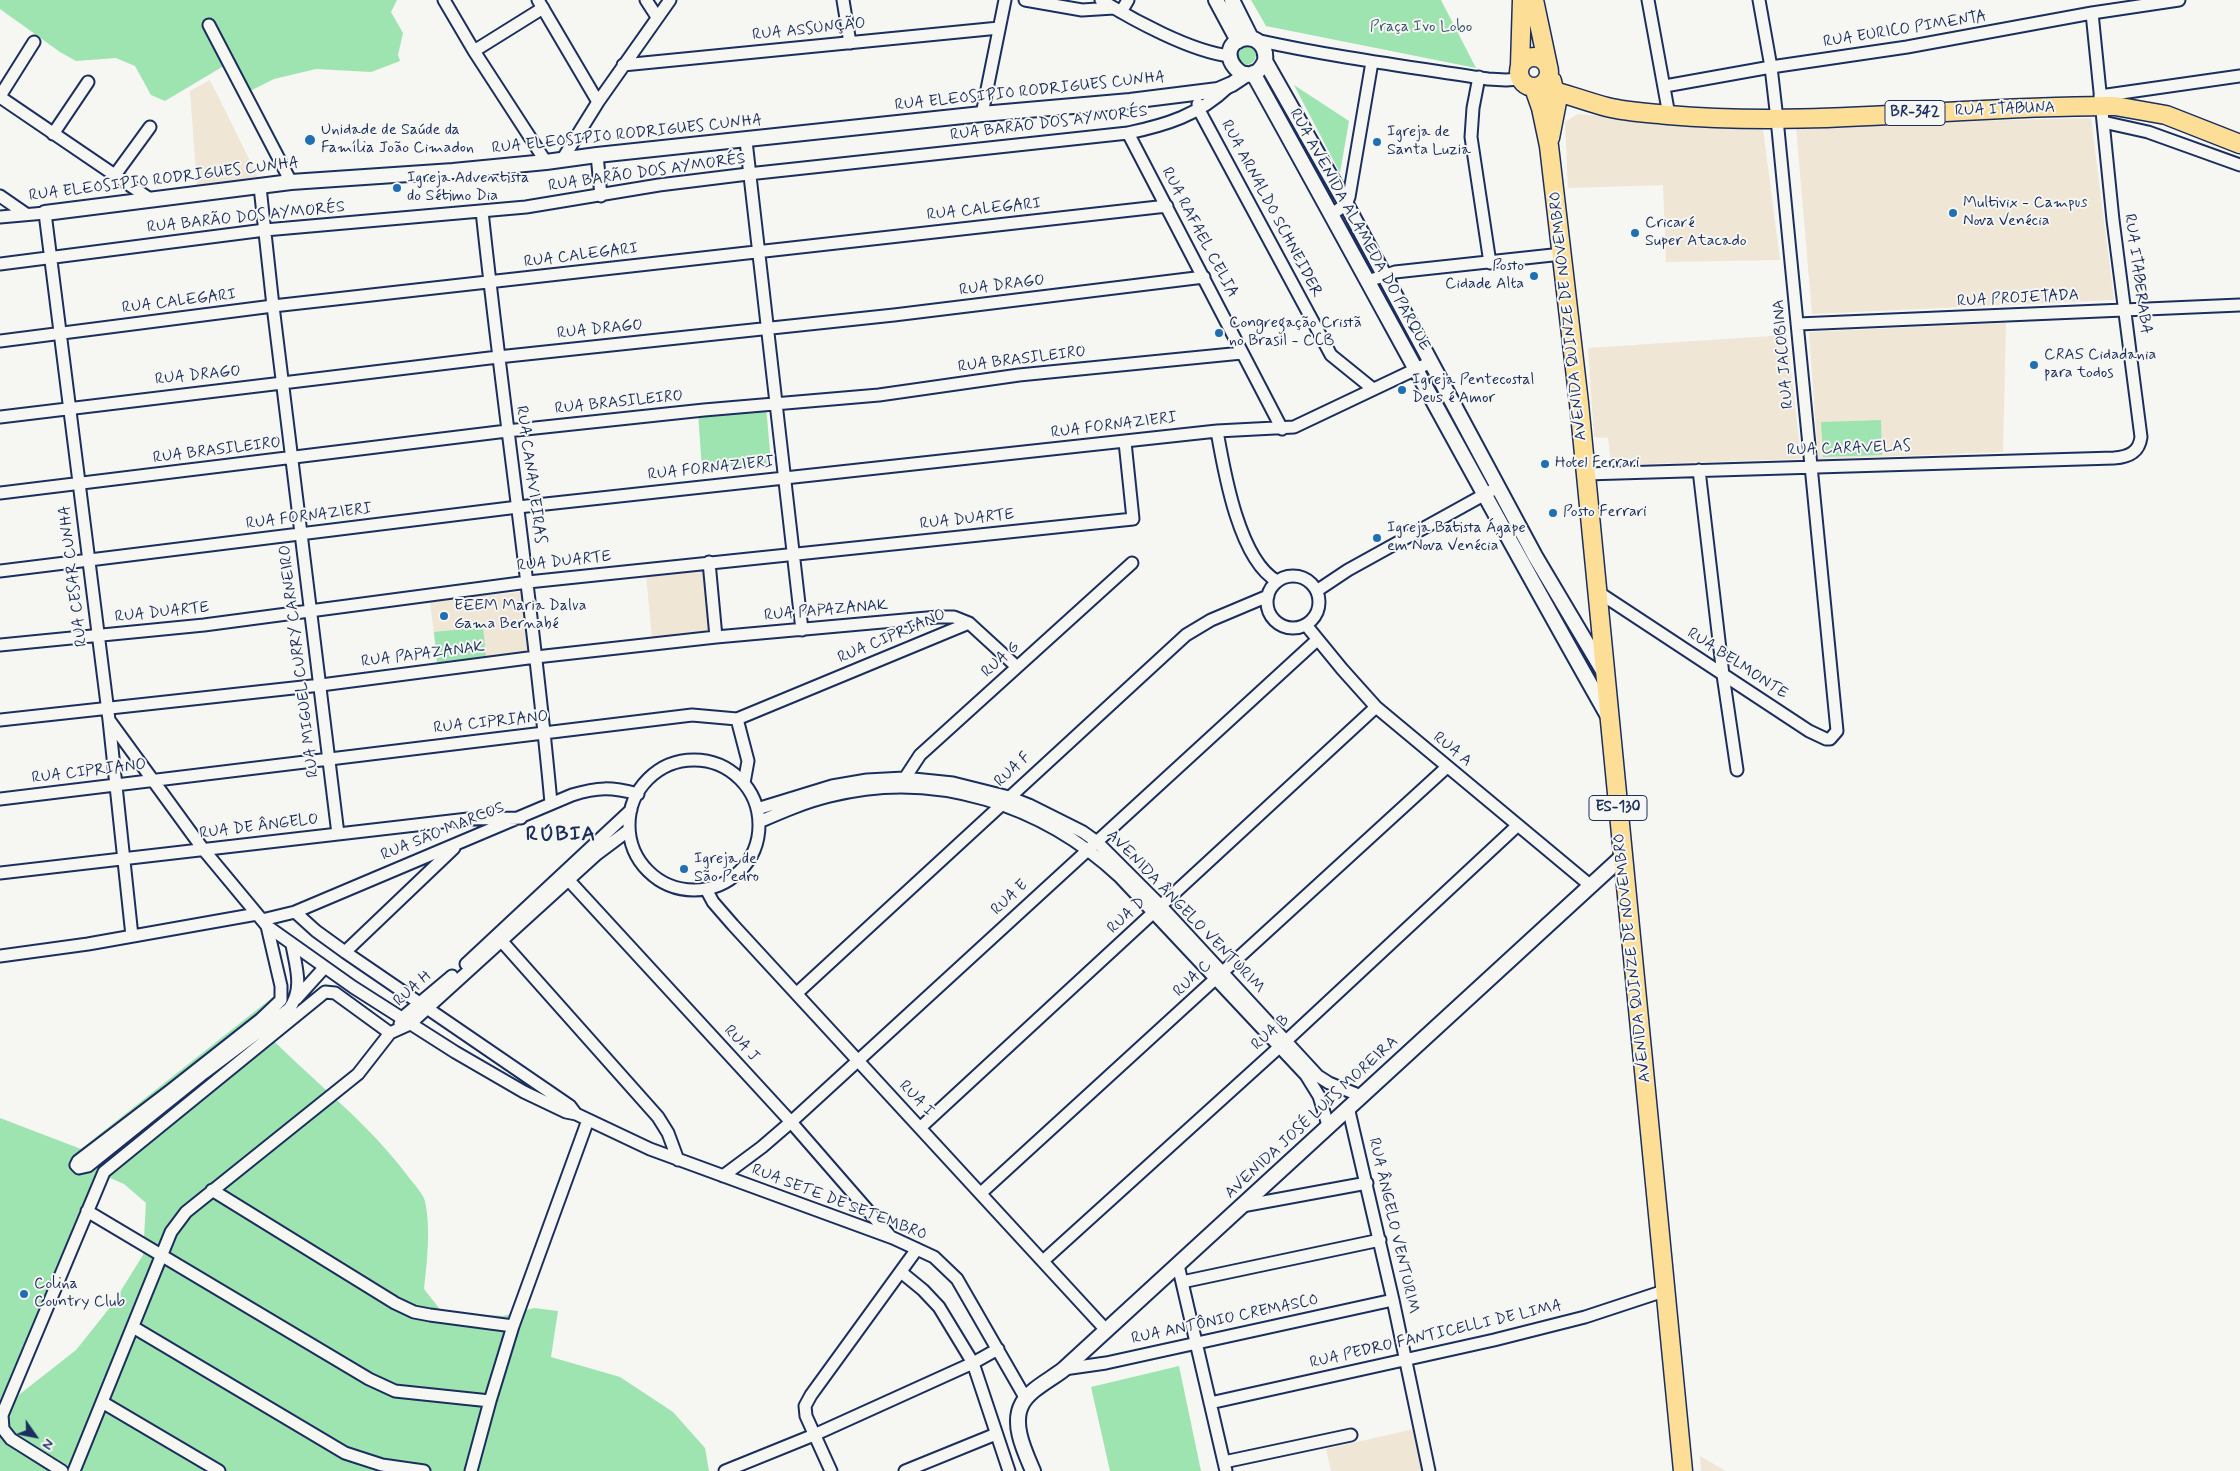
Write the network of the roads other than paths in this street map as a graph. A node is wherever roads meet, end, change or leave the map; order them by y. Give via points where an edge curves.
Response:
1 (444, 0) edge
2 (646, 0) edge
3 (670, 0) edge
4 (843, 0) edge
5 (1005, 0) edge
6 (1025, 0) edge
7 (1101, 0) edge
8 (1128, 0) edge
9 (1216, 0) edge
10 (1232, 0) edge
11 (1522, 0) edge
12 (1534, 0) edge
13 (1648, 0) edge
14 (1758, 0) edge
15 (2098, 0) edge
16 (2179, 0) edge
17 (540, 4) edge
18 (1084, 5) edge
19 (1118, 10) junction
20 (2096, 13) junction
21 (657, 17) junction
22 (209, 25) dead end
23 (999, 28) junction
24 (1249, 40) junction
25 (34, 42) dead end
26 (850, 43) junction
27 (1292, 48) junction
28 (474, 51) junction
29 (1266, 58) junction
30 (1231, 61) junction
31 (1372, 62) junction
32 (624, 66) junction
33 (1771, 67) junction
34 (1250, 74) junction
35 (2240, 76) edge
36 (1478, 77) junction
37 (1537, 77) junction
38 (2221, 80) junction
39 (88, 82) dead end
40 (1665, 86) junction
41 (1228, 87) junction
42 (2240, 87) edge
43 (1198, 92) junction
44 (0, 96) edge
45 (1585, 100) junction
46 (598, 102) junction
47 (2101, 108) junction
48 (1199, 110) junction
49 (982, 114) junction
50 (1669, 115) junction
51 (1777, 119) junction
52 (150, 127) dead end
53 (1128, 133) junction
54 (53, 134) junction
55 (746, 140) junction
56 (1550, 142) junction
57 (2240, 144) edge
58 (597, 155) junction
59 (562, 160) junction
60 (546, 162) junction
61 (2240, 165) edge
62 (748, 174) junction
63 (115, 175) junction
64 (291, 182) junction
65 (260, 187) junction
66 (0, 196) edge
67 (601, 196) junction
68 (150, 199) junction
69 (1346, 204) junction
70 (1167, 206) junction
71 (482, 211) junction
72 (46, 213) junction
73 (26, 214) junction
74 (1332, 214) junction
75 (0, 218) edge
76 (265, 230) junction
77 (758, 252) junction
78 (1562, 254) junction
79 (51, 258) junction
80 (1490, 263) junction
81 (0, 264) edge
82 (1384, 275) junction
83 (1204, 277) junction
84 (1368, 281) junction
85 (490, 283) junction
86 (2240, 305) edge
87 (273, 306) junction
88 (2126, 310) junction
89 (1798, 324) junction
90 (768, 329) junction
91 (59, 333) junction
92 (0, 341) edge
93 (1242, 353) junction
94 (498, 357) junction
95 (1431, 362) junction
96 (1415, 370) junction
97 (283, 383) junction
98 (1373, 389) junction
99 (777, 404) junction
100 (69, 408) junction
101 (0, 417) edge
102 (1282, 428) junction
103 (507, 431) junction
104 (1217, 431) junction
105 (1125, 442) junction
106 (293, 458) junction
107 (2114, 458) joint
108 (1811, 467) junction
109 (1699, 470) junction
110 (1586, 474) junction
111 (785, 477) junction
112 (79, 484) junction
113 (1498, 487) junction
114 (0, 493) edge
115 (1484, 494) junction
116 (518, 507) junction
117 (302, 535) junction
118 (793, 554) junction
119 (88, 560) junction
120 (709, 562) junction
121 (1132, 563) dead end
122 (0, 571) edge
123 (1277, 581) junction
124 (528, 582) junction
125 (1318, 590) junction
126 (1598, 592) junction
127 (1268, 596) junction
128 (310, 611) junction
129 (969, 622) junction
130 (1306, 625) junction
131 (802, 630) junction
132 (98, 636) junction
133 (716, 637) junction
134 (1317, 640) junction
135 (0, 645) edge
136 (536, 657) junction
137 (1017, 667) junction
138 (1605, 675) junction
139 (1723, 675) junction
140 (320, 685) junction
141 (1836, 705) joint
142 (1376, 707) junction
143 (107, 715) junction
144 (737, 718) junction
145 (1609, 718) junction
146 (0, 720) edge
147 (545, 734) junction
148 (328, 758) junction
149 (1448, 767) junction
150 (1737, 770) dead end
151 (151, 780) junction
152 (902, 782) junction
153 (744, 783) junction
154 (116, 784) junction
155 (638, 794) junction
156 (0, 799) edge
157 (1005, 800) junction
158 (551, 803) junction
159 (758, 809) junction
160 (631, 810) junction
161 (521, 818) junction
162 (759, 822) junction
163 (1518, 825) junction
164 (629, 830) junction
165 (338, 834) junction
166 (458, 844) junction
167 (1093, 846) junction
168 (203, 849) junction
169 (1623, 856) junction
170 (124, 859) junction
171 (0, 873) edge
172 (565, 878) junction
173 (1592, 886) junction
174 (706, 889) junction
175 (1158, 910) junction
176 (295, 912) junction
177 (262, 920) junction
178 (132, 936) junction
179 (499, 939) junction
180 (292, 946) junction
181 (345, 952) junction
182 (0, 956) edge
183 (276, 962) junction
184 (295, 962) junction
185 (323, 969) junction
186 (1219, 976) junction
187 (797, 993) junction
188 (295, 1000) junction
189 (423, 1006) junction
190 (400, 1026) junction
191 (1283, 1044) junction
192 (857, 1061) junction
193 (1361, 1096) junction
194 (1348, 1107) junction
195 (576, 1114) junction
196 (588, 1120) junction
197 (791, 1122) junction
198 (1328, 1125) junction
199 (921, 1127) junction
200 (678, 1160) junction
201 (723, 1176) junction
202 (1367, 1183) junction
203 (212, 1190) junction
204 (981, 1193) junction
205 (1242, 1206) junction
206 (87, 1211) junction
207 (892, 1238) junction
208 (1380, 1240) junction
209 (917, 1249) junction
210 (161, 1256) junction
211 (1043, 1261) junction
212 (1178, 1265) junction
213 (902, 1272) junction
214 (1182, 1282) junction
215 (1667, 1290) junction
216 (1393, 1300) junction
217 (132, 1326) junction
218 (513, 1326) junction
219 (1106, 1330) junction
220 (1195, 1343) junction
221 (998, 1349) junction
222 (1406, 1361) junction
223 (973, 1364) junction
224 (1064, 1369) junction
225 (490, 1401) junction
226 (1024, 1401) junction
227 (102, 1402) junction
228 (1210, 1403) junction
229 (996, 1434) junction
230 (814, 1435) junction
231 (1351, 1435) dead end
232 (1225, 1466) edge
233 (62, 1471) edge
234 (74, 1471) edge
235 (219, 1471) edge
236 (424, 1471) edge
237 (471, 1471) edge
238 (725, 1471) edge
239 (831, 1471) edge
240 (905, 1471) edge
241 (1009, 1471) edge
242 (1033, 1471) edge
243 (1428, 1471) edge
244 (1683, 1471) edge

1 - 28 street
2 - 21 street
3 - 21 street
4 - 26 street
5 - 23 street
6 - 18 street
7 - 19 street
8 - 19 street
9 - 24 street
10 - 24 street
11 - 37 main road
12 - 37 main road
13 - 40 street
14 - 33 street, RUA JACOBINA
15 - 20 street, RUA ITABERABA
16 - 20 street, RUA EURICO PIMENTA
17 - 28 street
17 - 46 street
18 - 19 street
19 - 30 street via 1191,46
20 - 33 street, RUA EURICO PIMENTA via 1907,47
20 - 47 street, RUA ITABERABA
21 - 32 street
22 - 64 street
23 - 26 street, RUA ASSUNÇÃO
23 - 49 street
24 - 27 street
24 - 29 street via 1264,49
24 - 30 street via 1231,49
25 - 44 street
26 - 32 street, RUA ASSUNÇÃO
27 - 29 street
27 - 31 street
28 - 60 street
29 - 34 street via 1259,70
29 - 69 street
30 - 34 street via 1242,73
30 - 41 street via 1233,73
31 - 36 street
31 - 69 street
32 - 46 street
33 - 40 street, RUA EURICO PIMENTA
33 - 51 street, RUA JACOBINA
34 - 41 street
34 - 74 street, RUA AVENIDA ALAMEDA DO PARQUE
35 - 38 street
36 - 37 street via 1496,79 1504,74
36 - 80 street via 1471,137
37 - 45 main road, BR-342
37 - 56 main road, ES-130
38 - 42 street
38 - 47 street
39 - 54 street
40 - 50 street
41 - 43 street, RUA ELEOSIPIO RODRIGUES CUNHA
41 - 48 street, RUA BARÃO DOS AYMORÉS
43 - 48 street
43 - 49 street, RUA ELEOSIPIO RODRIGUES CUNHA
44 - 54 street
45 - 50 main road, RUA ITABUNA / BR-342 via 1609,107
45 - 56 main road via 1563,116
46 - 59 street
47 - 51 main road, RUA ITABUNA / BR-342
47 - 57 main road, RUA ITABUNA / BR-342 via 2166,115
47 - 61 street via 2148,132
47 - 88 street, RUA ITABERABA
48 - 53 street, RUA BARÃO DOS AYMORÉS via 1163,125
48 - 98 street, RUA ARNALDO SCHNEIDER via 1330,355
49 - 55 street, RUA ELEOSIPIO RODRIGUES CUNHA
50 - 51 main road, RUA ITABUNA / BR-342
51 - 89 street, RUA JACOBINA
52 - 63 street
53 - 62 street, RUA BARÃO DOS AYMORÉS
53 - 70 street, RUA RAFAEL CELIA
54 - 63 street
55 - 58 street, RUA ELEOSIPIO RODRIGUES CUNHA
55 - 62 street
56 - 78 main road, AVENIDA QUINZE DE NOVEMBRO / ES-130
58 - 59 street, RUA ELEOSIPIO RODRIGUES CUNHA
58 - 67 street
59 - 60 street, RUA ELEOSIPIO RODRIGUES CUNHA
60 - 64 street, RUA ELEOSIPIO RODRIGUES CUNHA
62 - 67 street, RUA BARÃO DOS AYMORÉS
62 - 77 street
63 - 68 street
64 - 65 street, RUA ELEOSIPIO RODRIGUES CUNHA
65 - 68 street, RUA ELEOSIPIO RODRIGUES CUNHA
65 - 76 street, RUA MIGUEL CURRY CARNEIRO
66 - 73 street
67 - 71 street, RUA BARÃO DOS AYMORÉS
68 - 72 street, RUA ELEOSIPIO RODRIGUES CUNHA
69 - 74 street
69 - 82 street
70 - 77 street, RUA CALEGARI
70 - 83 street, RUA RAFAEL CELIA
71 - 76 street, RUA BARÃO DOS AYMORÉS
71 - 85 street, RUA CANAVIEIRAS
72 - 73 street, RUA ELEOSIPIO RODRIGUES CUNHA
72 - 79 street, RUA CESAR CUNHA
73 - 75 street, RUA ELEOSIPIO RODRIGUES CUNHA
74 - 84 street, RUA AVENIDA ALAMEDA DO PARQUE
76 - 79 street, RUA BARÃO DOS AYMORÉS
76 - 87 street, RUA MIGUEL CURRY CARNEIRO
77 - 85 street, RUA CALEGARI
77 - 90 street
78 - 80 street
78 - 110 main road, AVENIDA QUINZE DE NOVEMBRO / ES-130
79 - 81 street, RUA BARÃO DOS AYMORÉS
79 - 91 street, RUA CESAR CUNHA
80 - 82 street
82 - 84 street
82 - 95 street
83 - 90 street, RUA DRAGO
83 - 93 street, RUA RAFAEL CELIA
84 - 96 street, RUA AVENIDA ALAMEDA DO PARQUE
85 - 87 street, RUA CALEGARI
85 - 94 street, RUA CANAVIEIRAS
86 - 88 street, RUA PROJETADA
87 - 91 street, RUA CALEGARI
87 - 97 street, RUA MIGUEL CURRY CARNEIRO
88 - 89 street, RUA PROJETADA
88 - 107 street, RUA ITABERABA via 2142,437 2132,453
89 - 108 street, RUA JACOBINA
90 - 94 street, RUA DRAGO
90 - 99 street
91 - 92 street, RUA CALEGARI
91 - 100 street, RUA CESAR CUNHA
93 - 99 street, RUA BRASILEIRO
93 - 102 street, RUA RAFAEL CELIA
94 - 97 street, RUA DRAGO
94 - 103 street, RUA CANAVIEIRAS
95 - 96 street, RUA FORNAZIERI
95 - 113 street
96 - 98 street, RUA FORNAZIERI
96 - 115 street, RUA AVENIDA ALAMEDA DO PARQUE
97 - 100 street, RUA DRAGO
97 - 106 street, RUA MIGUEL CURRY CARNEIRO
98 - 102 street, RUA FORNAZIERI via 1304,423
99 - 103 street, RUA BRASILEIRO
99 - 111 street
100 - 101 street, RUA DRAGO
100 - 112 street, RUA CESAR CUNHA
102 - 104 street, RUA FORNAZIERI
103 - 106 street, RUA BRASILEIRO
103 - 116 street, RUA CANAVIEIRAS
104 - 105 street, RUA FORNAZIERI
104 - 123 street via 1227,486 1240,523 1255,559
105 - 111 street, RUA FORNAZIERI
105 - 118 street, RUA DUARTE via 1132,519
106 - 112 street, RUA BRASILEIRO
106 - 117 street, RUA MIGUEL CURRY CARNEIRO
107 - 108 street, RUA CARAVELAS
108 - 109 street, RUA CARAVELAS
108 - 141 street, RUA JACOBINA
109 - 110 street, RUA CARAVELAS
109 - 139 street
110 - 126 main road, AVENIDA QUINZE DE NOVEMBRO / ES-130
111 - 116 street, RUA FORNAZIERI
111 - 118 street
112 - 114 street, RUA BRASILEIRO
112 - 119 street, RUA CESAR CUNHA
113 - 115 street
113 - 138 street
115 - 125 street
115 - 145 street, RUA AVENIDA ALAMEDA DO PARQUE
116 - 117 street, RUA FORNAZIERI
116 - 124 street, RUA CANAVIEIRAS
117 - 119 street, RUA FORNAZIERI
117 - 128 street, RUA MIGUEL CURRY CARNEIRO
118 - 120 street, RUA DUARTE
118 - 131 street
119 - 122 street, RUA FORNAZIERI
119 - 132 street, RUA CESAR CUNHA
120 - 124 street, RUA DUARTE
120 - 133 street
121 - 137 street, RUA G
123 - 125 street via 1285,576 1303,577
123 - 127 street
124 - 128 street, RUA DUARTE
124 - 136 street, RUA CANAVIEIRAS
125 - 130 street via 1320,605
126 - 138 main road, AVENIDA QUINZE DE NOVEMBRO / ES-130
126 - 139 street, RUA BELMONTE
127 - 130 street via 1267,605 1274,620 1289,628
127 - 157 street, RUA F via 1210,620 1186,635
128 - 132 street, RUA DUARTE
128 - 140 street, RUA MIGUEL CURRY CARNEIRO
129 - 131 street, RUA PAPAZANAK via 954,617 938,617
129 - 137 street
129 - 144 street, RUA CIPRIANO
130 - 134 street, RUA A
131 - 133 street, RUA PAPAZANAK
132 - 135 street, RUA DUARTE
132 - 143 street, RUA CESAR CUNHA
133 - 136 street, RUA PAPAZANAK
134 - 142 street, RUA A
134 - 167 street, RUA E
136 - 140 street, RUA PAPAZANAK
136 - 147 street, RUA CANAVIEIRAS
137 - 152 street, RUA G via 920,755
138 - 145 main road, AVENIDA QUINZE DE NOVEMBRO / ES-130
139 - 141 street, RUA BELMONTE via 1826,739 1837,731
139 - 150 street
140 - 143 street, RUA PAPAZANAK
140 - 148 street, RUA MIGUEL CURRY CARNEIRO
142 - 149 street, RUA A
142 - 175 street, RUA D
143 - 146 street, RUA PAPAZANAK
143 - 151 street, RUA SETE DE SETEMBRO
143 - 154 street, RUA CESAR CUNHA
144 - 147 street, RUA CIPRIANO via 692,715
144 - 153 street via 748,761
145 - 169 main road, AVENIDA QUINZE DE NOVEMBRO / ES-130
147 - 148 street, RUA CIPRIANO
147 - 158 street, RUA CANAVIEIRAS
148 - 151 street, RUA CIPRIANO
148 - 165 street, RUA MIGUEL CURRY CARNEIRO
149 - 163 street, RUA A
149 - 186 street, RUA C
151 - 154 street, RUA CIPRIANO
151 - 168 street, RUA SETE DE SETEMBRO
152 - 157 street, AVENIDA ÂNGELO VENTURIM via 953,783
152 - 159 street, AVENIDA ÂNGELO VENTURIM via 867,780 832,786
152 - 162 street, AVENIDA ÂNGELO VENTURIM via 831,795
153 - 155 street via 712,762 694,760 676,762 660,770 646,781
153 - 159 street
154 - 156 street, RUA CIPRIANO
154 - 170 street, RUA CESAR CUNHA
155 - 158 street, RUA SÃO MARCOS via 600,788
155 - 160 street
157 - 167 street, AVENIDA ÂNGELO VENTURIM via 1055,818
157 - 187 street, RUA F
158 - 161 street, RUA SÃO MARCOS
159 - 162 street
160 - 164 street
160 - 172 street, RUA H
161 - 165 street, RUA DE ÂNGELO via 468,819
161 - 166 street, RUA SÃO MARCOS
162 - 174 street via 754,848 740,871 725,882
163 - 173 street, RUA A
163 - 191 street, RUA B
164 - 172 street, RUA H
164 - 174 street via 642,864 655,877 671,886
165 - 168 street, RUA DE ÂNGELO
166 - 176 street, RUA SÃO MARCOS
166 - 181 street
167 - 175 street, AVENIDA ÂNGELO VENTURIM
167 - 192 street, RUA E
168 - 170 street, RUA DE ÂNGELO
168 - 177 street, RUA SETE DE SETEMBRO
169 - 173 street, AVENIDA JOSÉ LUIS MOREIRA
169 - 215 main road, AVENIDA QUINZE DE NOVEMBRO / ES-130
170 - 171 street, RUA DE ÂNGELO
170 - 178 street, RUA CESAR CUNHA
172 - 179 street, RUA H
172 - 197 street, RUA J
173 - 193 street, AVENIDA JOSÉ LUIS MOREIRA
174 - 187 street, RUA I via 719,910
175 - 186 street, AVENIDA ÂNGELO VENTURIM
175 - 199 street, RUA D
176 - 177 street, RUA SÃO MARCOS
176 - 181 street, RUA SETE DE SETEMBRO
177 - 178 street, RUA SÃO MARCOS
177 - 180 street, RUA SETE DE SETEMBRO
177 - 183 street
178 - 182 street, RUA SÃO MARCOS
179 - 189 street, RUA H
179 - 200 street via 658,1117
180 - 184 street
180 - 185 street, RUA SETE DE SETEMBRO
181 - 189 street, RUA SETE DE SETEMBRO
183 - 184 street
183 - 188 street via 282,995 278,1004 78,1161 77,1167 88,1166 285,1013
184 - 185 street
184 - 188 street via 298,984
185 - 188 street
185 - 190 street, RUA SETE DE SETEMBRO
186 - 191 street, AVENIDA ÂNGELO VENTURIM
186 - 204 street, RUA C
187 - 192 street, RUA I
189 - 190 street, RUA H
189 - 195 street, RUA SETE DE SETEMBRO via 570,1106
190 - 195 street, RUA SETE DE SETEMBRO via 524,1092
190 - 203 street, RUA H via 358,1074
190 - 206 street via 335,993 325,992 110,1165
191 - 193 street, AVENIDA ÂNGELO VENTURIM via 1328,1083
191 - 198 street, AVENIDA ÂNGELO VENTURIM via 1313,1084
191 - 211 street, RUA B
192 - 197 street, RUA E
192 - 199 street, RUA I
193 - 194 street, AVENIDA JOSÉ LUIS MOREIRA
194 - 198 street, AVENIDA JOSÉ LUIS MOREIRA
194 - 202 street, RUA ÂNGELO VENTURIM
195 - 196 street, RUA SETE DE SETEMBRO
196 - 200 street, RUA SETE DE SETEMBRO
196 - 218 street
197 - 201 street, RUA E
197 - 207 street, RUA J
198 - 205 street, AVENIDA JOSÉ LUIS MOREIRA
199 - 204 street, RUA I
200 - 201 street, RUA SETE DE SETEMBRO
201 - 207 street, RUA SETE DE SETEMBRO
202 - 205 street
202 - 208 street, RUA ÂNGELO VENTURIM
203 - 210 street, RUA H via 186,1212 170,1232
203 - 218 street via 414,1312
204 - 211 street, RUA I
205 - 212 street, AVENIDA JOSÉ LUIS MOREIRA
206 - 210 street
206 - 233 street via 2,1415 3,1430 11,1439
207 - 209 street, RUA SETE DE SETEMBRO
208 - 214 street
208 - 216 street, RUA ÂNGELO VENTURIM
209 - 213 street
209 - 221 street, RUA SETE DE SETEMBRO via 934,1257 957,1279
210 - 217 street, RUA H
210 - 225 street via 394,1391
211 - 219 street, RUA I
212 - 214 street
212 - 219 street, AVENIDA JOSÉ LUIS MOREIRA
213 - 223 street via 939,1307
213 - 230 street via 805,1406
214 - 220 street
215 - 222 street, RUA PEDRO FANTICELLI DE LIMA via 1585,1316
215 - 244 main road, AVENIDA QUINZE DE NOVEMBRO / ES-130
216 - 220 street, RUA ANTÔNIO CREMASCO
216 - 222 street, RUA ÂNGELO VENTURIM
217 - 227 street, RUA H
217 - 236 street via 345,1453 382,1465
218 - 225 street
219 - 224 street, AVENIDA JOSÉ LUIS MOREIRA
220 - 224 street, RUA ANTÔNIO CREMASCO via 1106,1364
220 - 228 street
221 - 223 street
221 - 226 street, RUA SETE DE SETEMBRO
222 - 228 street, RUA PEDRO FANTICELLI DE LIMA
222 - 243 street, RUA ÂNGELO VENTURIM
223 - 229 street
223 - 230 street
224 - 226 street, AVENIDA JOSÉ LUIS MOREIRA
225 - 237 street
226 - 242 street via 1020,1435
227 - 234 street, RUA H
227 - 235 street
228 - 232 street
229 - 240 street
229 - 241 street
230 - 238 street
230 - 239 street
231 - 232 street

